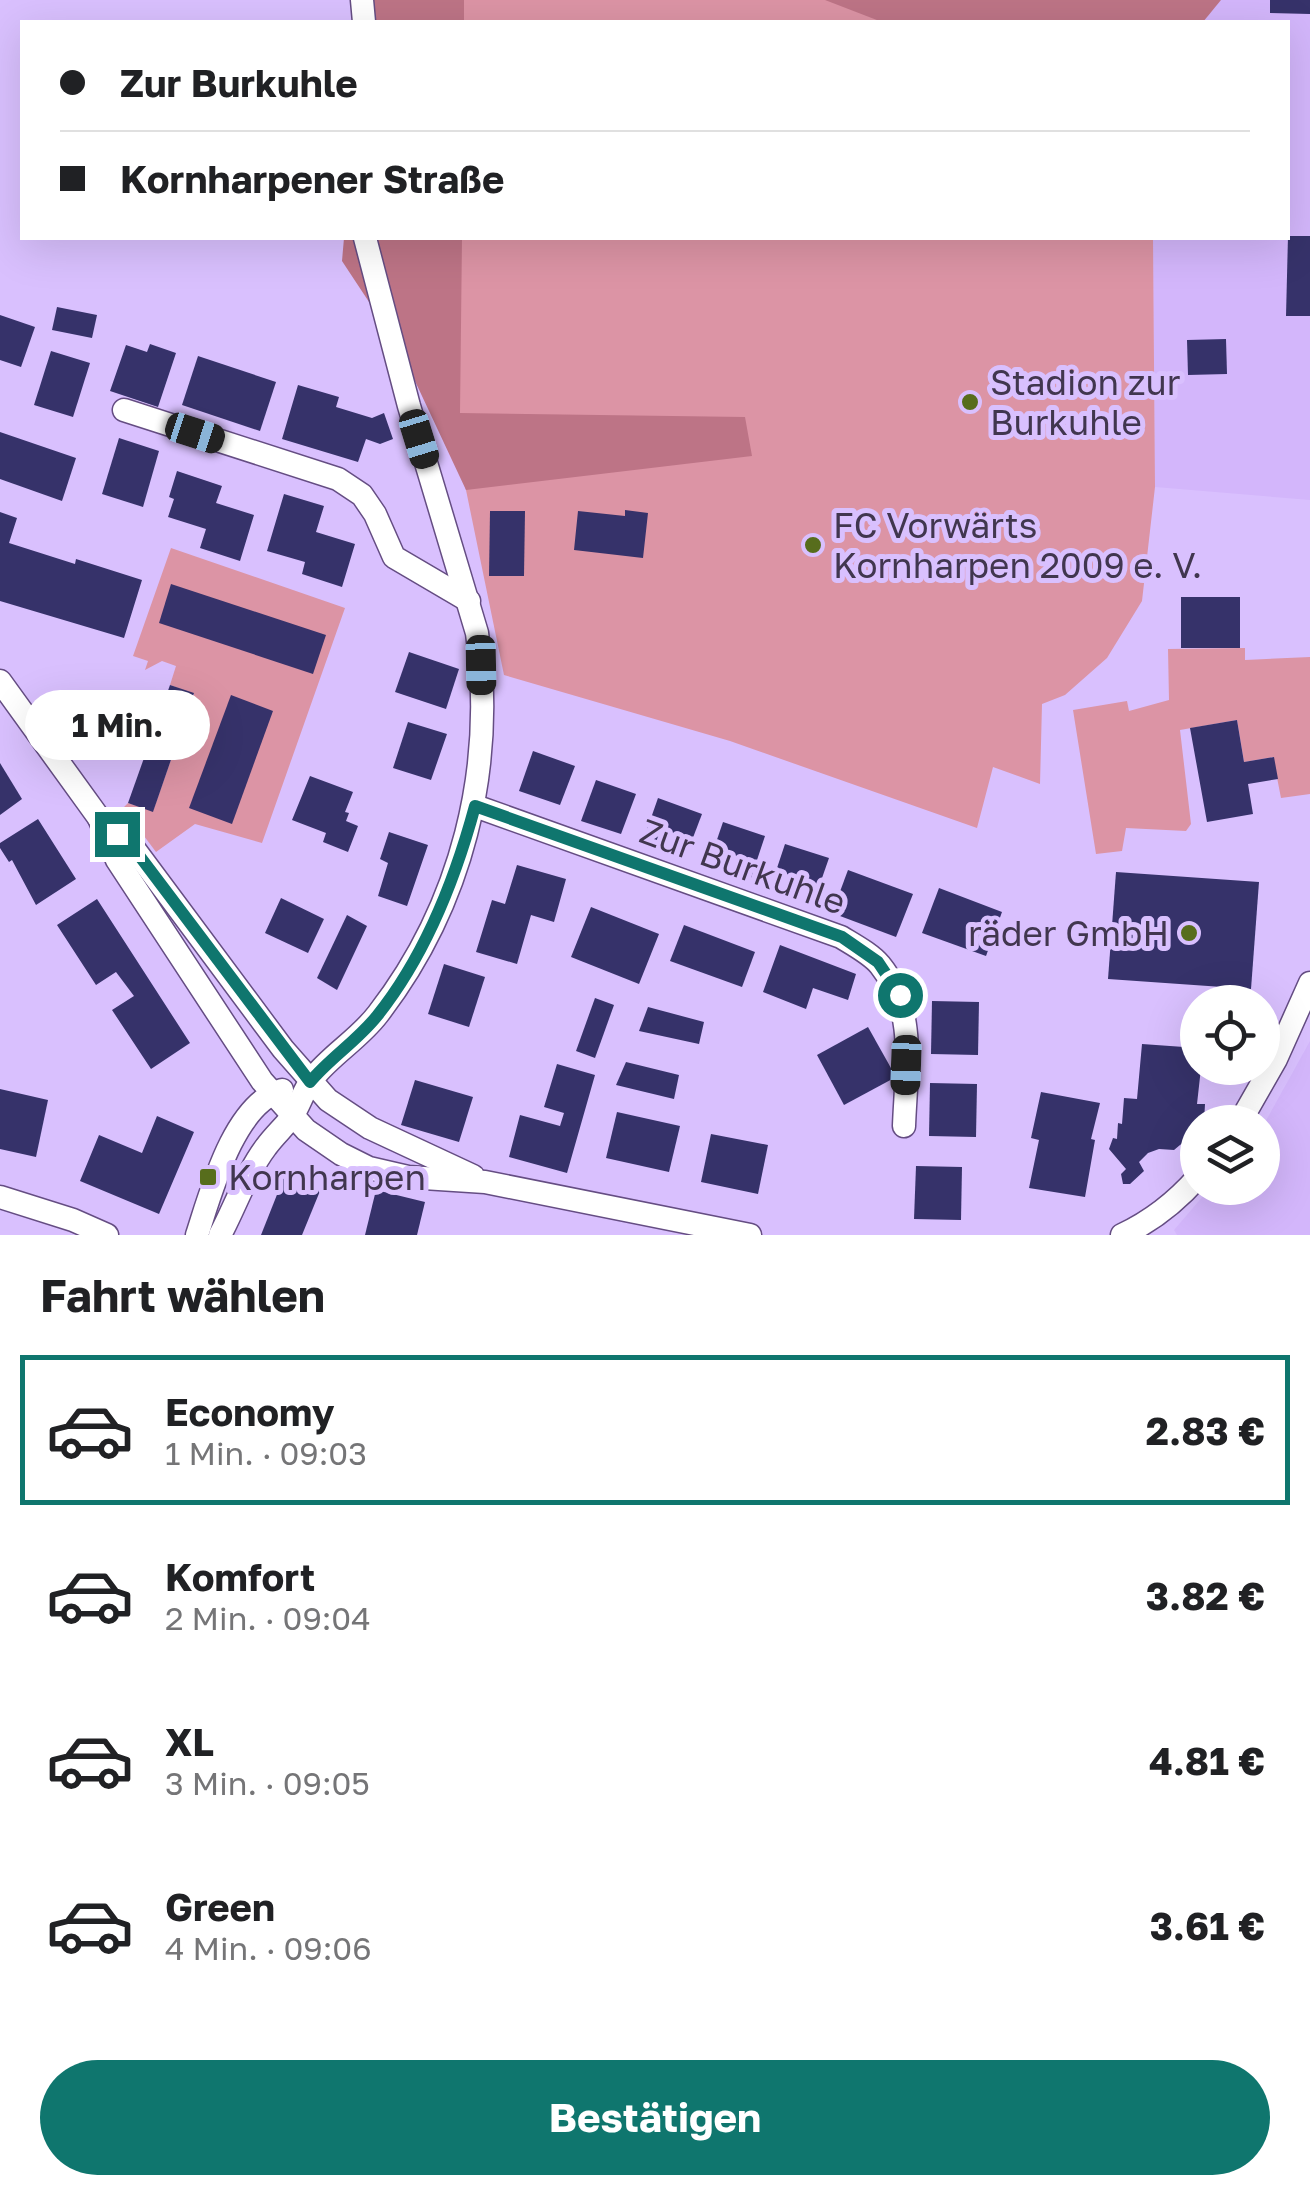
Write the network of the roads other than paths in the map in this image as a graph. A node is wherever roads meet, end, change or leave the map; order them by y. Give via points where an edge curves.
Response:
1 (366, 240) edge
2 (124, 410) dead end
3 (469, 601) junction
4 (0, 681) edge
5 (475, 806) junction
6 (99, 818) junction
7 (1310, 983) edge
8 (310, 1082) junction
9 (271, 1093) junction
10 (1250, 1105) edge
11 (292, 1116) junction
12 (904, 1126) dead end
13 (486, 1182) junction
14 (0, 1197) edge
15 (1180, 1197) edge
16 (107, 1235) edge
17 (197, 1235) edge
18 (220, 1235) edge
19 (750, 1235) edge
20 (1122, 1235) edge

1 - 3 street
2 - 3 street via 338,479 362,495 394,557
3 - 5 street via 481,665 483,736
4 - 6 street
5 - 8 street via 454,876 401,982
5 - 12 street, Zur Burkuhle via 842,937 878,962 900,995 907,1034
6 - 8 street via 135,850
6 - 9 street via 117,860
7 - 10 street
8 - 9 street
8 - 11 street
8 - 13 street via 370,1128
9 - 11 street
9 - 17 street via 236,1134
11 - 13 street via 369,1168
11 - 18 street via 264,1149
13 - 19 street
14 - 16 street
15 - 20 street

